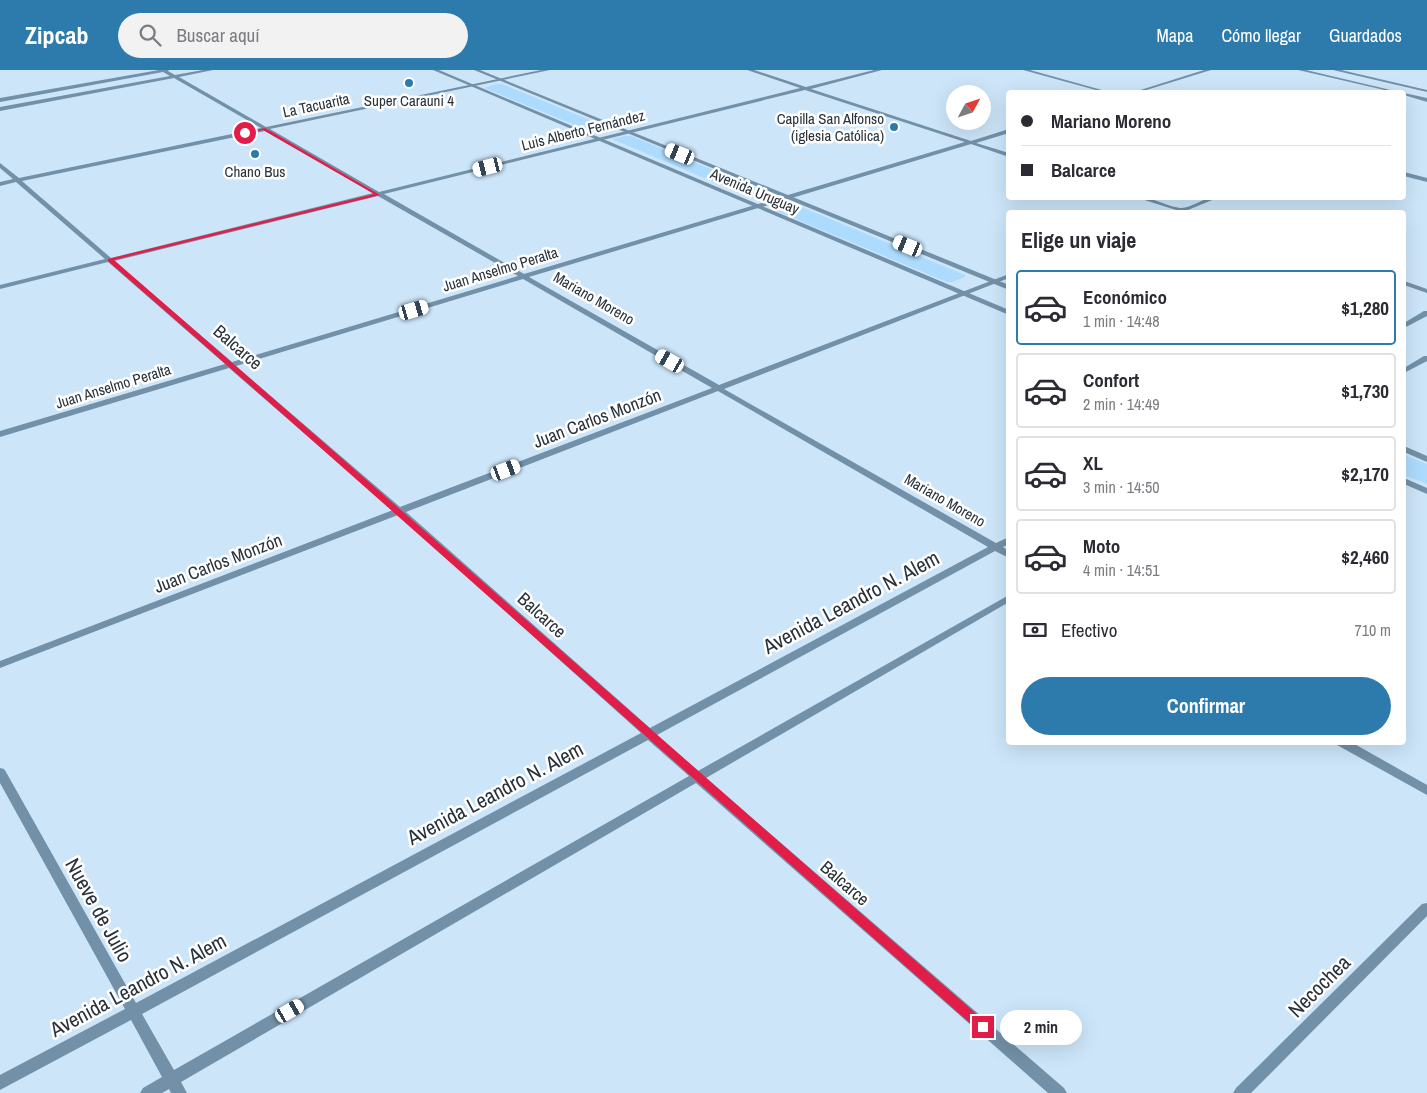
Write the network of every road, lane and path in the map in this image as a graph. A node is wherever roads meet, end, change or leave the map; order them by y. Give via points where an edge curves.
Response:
1 (164, 70) edge
2 (211, 70) edge
3 (435, 70) edge
4 (476, 70) edge
5 (548, 70) edge
6 (749, 70) edge
7 (880, 70) edge
8 (1025, 70) edge
9 (1209, 70) edge
10 (1300, 70) edge
11 (1335, 70) edge
12 (174, 77) junction
13 (500, 80) junction
14 (472, 86) junction
15 (806, 88) junction
16 (1100, 90) edge
17 (1143, 90) edge
18 (1387, 90) edge
19 (1427, 91) edge
20 (1406, 95) edge
21 (0, 100) edge
22 (1427, 100) edge
23 (0, 108) edge
24 (264, 129) junction
25 (627, 132) junction
26 (1006, 132) edge
27 (598, 139) junction
28 (970, 142) junction
29 (1006, 153) edge
30 (0, 165) edge
31 (1406, 175) edge
32 (18, 180) junction
33 (1427, 180) edge
34 (0, 184) edge
35 (378, 195) junction
36 (786, 197) junction
37 (1148, 200) edge
38 (1209, 200) edge
39 (756, 206) junction
40 (1176, 210) edge
41 (1187, 210) edge
42 (110, 260) junction
43 (524, 277) junction
44 (1006, 277) edge
45 (994, 282) junction
46 (1406, 284) edge
47 (1006, 287) edge
48 (0, 288) edge
49 (1427, 291) edge
50 (963, 294) junction
51 (1006, 312) edge
52 (1427, 313) edge
53 (1406, 325) edge
54 (1427, 358) edge
55 (230, 364) junction
56 (1406, 370) edge
57 (719, 390) junction
58 (0, 434) edge
59 (1406, 450) edge
60 (1427, 459) edge
61 (1406, 482) edge
62 (1427, 491) edge
63 (399, 511) junction
64 (1006, 542) edge
65 (995, 547) junction
66 (1006, 553) edge
67 (1006, 600) edge
68 (0, 665) edge
69 (648, 734) junction
70 (1346, 745) edge
71 (0, 772) edge
72 (697, 777) junction
73 (1427, 791) edge
74 (1427, 908) edge
75 (133, 1010) junction
76 (171, 1079) junction
77 (0, 1083) edge
78 (148, 1093) edge
79 (179, 1093) edge
80 (1059, 1093) edge
81 (1241, 1093) edge

1 - 12 street, Mariano Moreno
1 - 21 street
2 - 12 street
3 - 14 street, Avenida Uruguay
4 - 13 street, Avenida Uruguay
5 - 13 street, La Tacuarita
6 - 15 street
7 - 15 street, Luis Alberto Fernández
8 - 16 street
9 - 17 street
10 - 18 street
11 - 19 street
12 - 23 street
12 - 24 street, Mariano Moreno
13 - 14 street, La Tacuarita
13 - 25 street, Avenida Uruguay
14 - 24 street, La Tacuarita
14 - 27 street, Avenida Uruguay
15 - 25 street, Luis Alberto Fernández
15 - 28 street
20 - 22 street
24 - 32 street, La Tacuarita
24 - 35 street, Mariano Moreno
25 - 27 street, Luis Alberto Fernández
25 - 36 street, Avenida Uruguay
26 - 28 street, Juan Anselmo Peralta
27 - 35 street, Luis Alberto Fernández
27 - 39 street, Avenida Uruguay
28 - 29 street
28 - 36 street, Juan Anselmo Peralta
30 - 32 street, Balcarce
31 - 33 street
32 - 34 street, La Tacuarita
32 - 42 street, Balcarce
35 - 42 street, Luis Alberto Fernández
35 - 43 street, Mariano Moreno
36 - 39 street, Juan Anselmo Peralta
36 - 45 street, Avenida Uruguay
37 - 40 street
38 - 41 street
39 - 43 street, Juan Anselmo Peralta
39 - 50 street, Avenida Uruguay
42 - 48 street, Luis Alberto Fernández
42 - 55 street, Balcarce
43 - 55 street, Juan Anselmo Peralta
43 - 57 street, Mariano Moreno
44 - 45 street, Juan Carlos Monzón
45 - 47 street, Avenida Uruguay
45 - 50 street, Juan Carlos Monzón
46 - 49 street
50 - 51 street, Avenida Uruguay
50 - 57 street, Juan Carlos Monzón
52 - 53 street
54 - 56 street
55 - 58 street, Juan Anselmo Peralta
55 - 63 street, Balcarce
57 - 63 street, Juan Carlos Monzón
57 - 65 street, Mariano Moreno
59 - 60 street
61 - 62 street
63 - 68 street, Juan Carlos Monzón
63 - 69 street, Balcarce
64 - 65 street, Avenida Leandro N. Alem
65 - 66 street, Mariano Moreno
65 - 69 street, Avenida Leandro N. Alem
67 - 72 street
69 - 72 street, Balcarce
69 - 75 street, Avenida Leandro N. Alem
70 - 73 street
71 - 75 street, Nueve de Julio
72 - 76 street
72 - 80 street, Balcarce
74 - 81 street, Necochea
75 - 76 street, Nueve de Julio
75 - 77 street, Avenida Leandro N. Alem
76 - 78 street
76 - 79 street, Nueve de Julio

